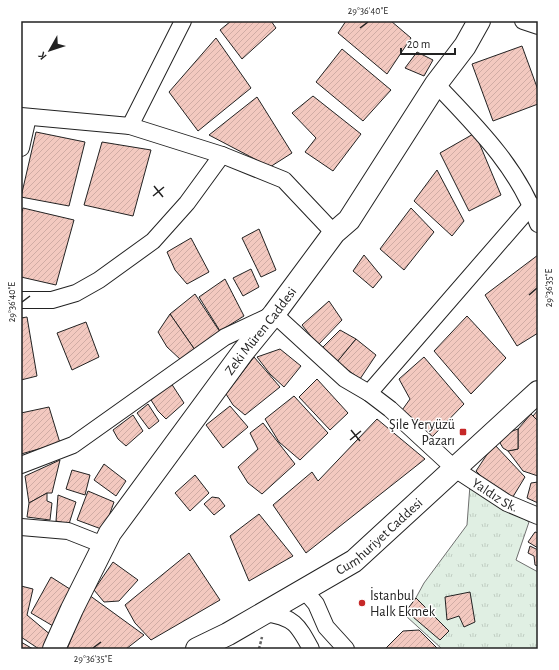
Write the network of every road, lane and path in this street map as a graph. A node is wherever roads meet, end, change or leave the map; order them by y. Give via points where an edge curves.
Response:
1 (183, 21) edge
2 (479, 21) edge
3 (523, 21) edge
4 (538, 26) edge
5 (436, 84) junction
6 (24, 116) edge
7 (130, 126) junction
8 (21, 148) edge
9 (222, 155) junction
10 (532, 206) junction
11 (538, 224) edge
12 (334, 233) junction
13 (21, 300) edge
14 (274, 314) junction
15 (369, 392) junction
16 (538, 392) edge
17 (21, 465) edge
18 (454, 469) junction
19 (538, 516) edge
20 (21, 527) edge
21 (106, 546) junction
22 (304, 590) junction
23 (265, 622) junction
24 (54, 649) edge
25 (197, 649) edge
26 (259, 649) edge
27 (311, 649) edge
28 (346, 649) edge

1 - 7 street
2 - 5 street, Zeki Müren Caddesi via 465,46
3 - 4 street
5 - 10 street via 491,142
5 - 12 street, Zeki Müren Caddesi via 349,220
6 - 7 street
6 - 8 street
7 - 9 street
9 - 12 street via 284,180
9 - 13 street via 187,203 153,241 98,280 76,292 52,300
10 - 11 street
10 - 15 street
12 - 14 street, Zeki Müren Caddesi
14 - 15 street, Yaldız Sk. via 345,379
14 - 17 street via 225,337 73,445
14 - 21 street, Zeki Müren Caddesi via 243,352 110,533
15 - 18 street, Yaldız Sk.
16 - 18 street, Cumhuriyet Caddesi
18 - 19 street, Yaldız Sk. via 507,503
18 - 22 street, Cumhuriyet Caddesi via 354,562
20 - 21 street via 68,531
21 - 24 street, Zeki Müren Caddesi
22 - 23 street, Cumhuriyet Caddesi
22 - 27 street via 313,614
22 - 28 street via 316,604 326,627
23 - 25 street, Cumhuriyet Caddesi
23 - 26 path
23 - 27 street via 279,615 298,626

